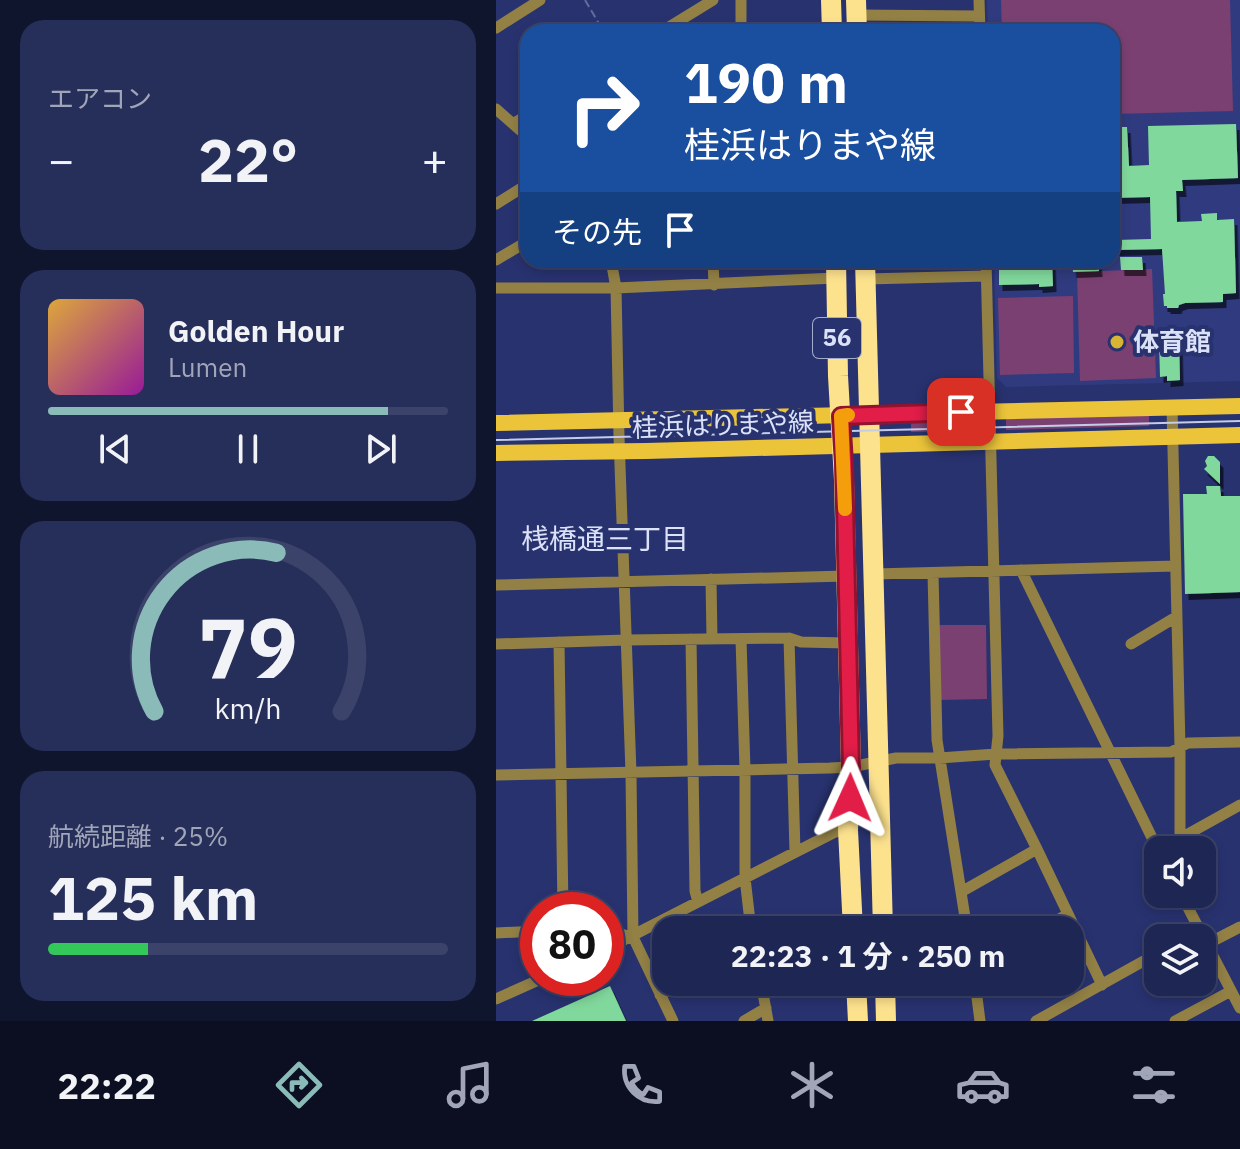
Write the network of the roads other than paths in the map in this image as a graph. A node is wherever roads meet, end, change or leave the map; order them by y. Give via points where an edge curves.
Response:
1 (540, 0) edge
2 (713, 0) edge
3 (741, 0) edge
4 (831, 0) edge
5 (979, 0) edge
6 (856, 16) edge
7 (979, 16) junction
8 (674, 24) edge
9 (741, 24) edge
10 (832, 24) edge
11 (980, 24) edge
12 (496, 28) edge
13 (496, 109) edge
14 (520, 120) edge
15 (514, 123) junction
16 (520, 129) edge
17 (520, 189) edge
18 (496, 204) edge
19 (520, 246) edge
20 (496, 260) edge
21 (612, 268) edge
22 (713, 268) edge
23 (986, 268) edge
24 (836, 269) edge
25 (866, 269) edge
26 (986, 276) junction
27 (714, 285) junction
28 (496, 288) edge
29 (616, 288) junction
30 (1240, 406) edge
31 (1172, 407) junction
32 (989, 412) junction
33 (868, 415) junction
34 (841, 416) junction
35 (619, 420) junction
36 (496, 423) edge
37 (1240, 435) edge
38 (1172, 436) junction
39 (990, 441) junction
40 (869, 444) junction
41 (843, 446) junction
42 (619, 452) junction
43 (496, 453) edge
44 (1175, 566) junction
45 (1021, 570) junction
46 (994, 571) junction
47 (933, 573) junction
48 (874, 574) junction
49 (846, 576) junction
50 (711, 579) junction
51 (623, 581) junction
52 (496, 585) edge
53 (1176, 617) junction
54 (789, 638) junction
55 (691, 639) junction
56 (712, 639) junction
57 (741, 639) junction
58 (626, 640) junction
59 (559, 642) junction
60 (847, 643) junction
61 (496, 644) edge
62 (1131, 644) dead end
63 (1240, 742) edge
64 (1180, 747) junction
65 (1109, 753) junction
66 (996, 754) junction
67 (939, 758) junction
68 (879, 762) junction
69 (851, 767) junction
70 (792, 769) junction
71 (745, 770) junction
72 (692, 771) junction
73 (631, 773) junction
74 (560, 774) junction
75 (496, 775) edge
76 (1240, 805) edge
77 (848, 830) junction
78 (1151, 836) edge
79 (1180, 836) edge
80 (1192, 836) edge
81 (1037, 849) junction
82 (795, 852) junction
83 (745, 878) junction
84 (563, 892) edge
85 (961, 892) junction
86 (698, 902) junction
87 (1068, 914) junction
88 (749, 916) edge
89 (852, 916) edge
90 (883, 916) edge
91 (965, 916) edge
92 (1064, 916) edge
93 (1240, 927) edge
94 (520, 932) edge
95 (496, 933) edge
96 (624, 935) edge
97 (633, 937) junction
98 (1216, 939) edge
99 (624, 941) edge
100 (1144, 961) edge
101 (1216, 962) edge
102 (652, 978) edge
103 (1102, 985) junction
104 (520, 988) edge
105 (1231, 991) junction
106 (660, 996) edge
107 (857, 996) edge
108 (885, 996) edge
109 (977, 996) edge
110 (496, 999) edge
111 (1240, 1008) edge
112 (767, 1015) edge
113 (1051, 1018) edge
114 (673, 1021) edge
115 (744, 1021) edge
116 (858, 1021) edge
117 (886, 1021) edge
118 (980, 1021) edge
119 (1036, 1021) edge
120 (1175, 1021) edge

1 - 12 street
2 - 8 street
3 - 9 street
4 - 10 highway
5 - 7 street
6 - 7 street
7 - 11 street
13 - 15 street
14 - 15 street
15 - 16 street
17 - 18 street
19 - 20 street
21 - 29 street
22 - 27 street
23 - 26 street
24 - 27 street
24 - 34 highway, 56
25 - 26 street
25 - 33 highway, 56
26 - 32 street
27 - 29 street
28 - 29 street
29 - 35 street
30 - 31 main road, 桂浜はりまや線
31 - 32 main road, 桂浜はりまや線
31 - 38 street
32 - 33 main road, 桂浜はりまや線
32 - 39 street
33 - 34 main road, 桂浜はりまや線
33 - 40 highway, 56
34 - 35 main road, 桂浜はりまや線
34 - 41 highway, 56
35 - 36 main road, 桂浜はりまや線
35 - 42 street
37 - 38 main road, 桂浜はりまや線
38 - 39 main road, 桂浜はりまや線
38 - 44 street
39 - 40 main road, 桂浜はりまや線
39 - 46 street
40 - 41 main road, 桂浜はりまや線
40 - 48 highway, 56
41 - 42 main road, 桂浜はりまや線
41 - 49 highway, 56
42 - 43 main road, 桂浜はりまや線
42 - 51 street
44 - 45 street
44 - 53 street
45 - 46 street
45 - 65 street
46 - 47 street
46 - 66 street
47 - 48 street
47 - 67 street
48 - 68 highway, 56
49 - 50 street
49 - 60 highway, 56
50 - 51 street
50 - 56 street
51 - 52 street
51 - 58 street
53 - 62 street
53 - 64 street
54 - 57 street
54 - 60 street
54 - 70 street
55 - 56 street
55 - 58 street
55 - 72 street
56 - 57 street
57 - 71 street
58 - 59 street
58 - 73 street
59 - 61 street
59 - 74 street
60 - 69 highway, 56
63 - 64 street
64 - 65 street via 1171,752
64 - 79 street
65 - 66 street
65 - 78 street
66 - 67 street
66 - 81 street via 995,765
67 - 68 street
67 - 85 street
68 - 69 street
68 - 90 highway, 56
69 - 70 street
69 - 77 highway, 56
70 - 71 street
70 - 82 street
71 - 72 street
71 - 83 street
72 - 73 street
72 - 86 street
73 - 74 street
73 - 97 street
74 - 75 street
74 - 84 street
76 - 80 street
77 - 82 street
77 - 89 highway, 56
81 - 85 street
81 - 87 street
82 - 83 street
83 - 86 street
83 - 88 street
85 - 91 street
86 - 97 street
87 - 92 street
87 - 103 street
93 - 98 street
94 - 95 street
96 - 97 street
97 - 99 street
97 - 102 street
100 - 103 street
101 - 105 street
103 - 113 street
104 - 110 street
105 - 111 street
105 - 120 street
106 - 114 street
107 - 116 highway
108 - 117 highway
109 - 118 street
112 - 115 street
113 - 119 street

